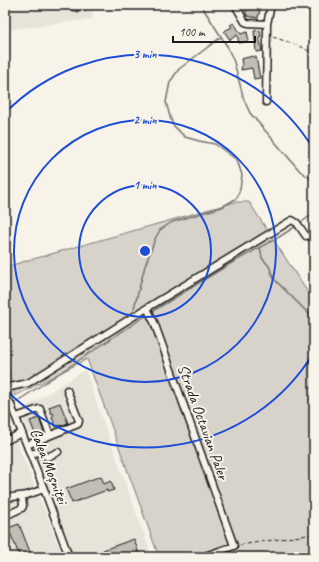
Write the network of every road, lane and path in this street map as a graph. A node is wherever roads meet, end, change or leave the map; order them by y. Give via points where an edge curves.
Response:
1 (235, 5) edge
2 (271, 5) edge
3 (267, 24) junction
4 (267, 35) junction
5 (314, 56) edge
6 (266, 102) dead end
7 (306, 236) joint
8 (314, 250) edge
9 (147, 308) junction
10 (5, 387) edge
11 (67, 390) dead end
12 (15, 414) junction
13 (22, 433) junction
14 (50, 435) junction
15 (5, 441) edge
16 (27, 444) junction
17 (58, 452) dead end
18 (30, 454) junction
19 (44, 489) junction
20 (22, 496) junction
21 (5, 498) edge
22 (5, 516) edge
23 (314, 534) edge
24 (234, 546) junction
25 (68, 557) edge
26 (202, 557) edge

1 - 3 street via 245,22
2 - 3 street
3 - 4 street
4 - 5 path via 296,45
4 - 6 street
7 - 8 path
7 - 9 street via 292,220
9 - 10 street via 28,383
9 - 24 street, Strada Octavian Paler
10 - 12 street, Calea Moșniței
11 - 14 street via 79,422
12 - 13 street, Calea Moșniței
12 - 14 street via 40,409
13 - 15 street
13 - 16 street, Calea Moșniței
14 - 16 street
16 - 18 street, Calea Moșniței
17 - 18 street via 47,456 38,452
18 - 19 street, Calea Moșniței
19 - 20 street
19 - 25 street, Calea Moșniței
20 - 21 street
20 - 22 street via 22,508
23 - 24 path
24 - 26 street

